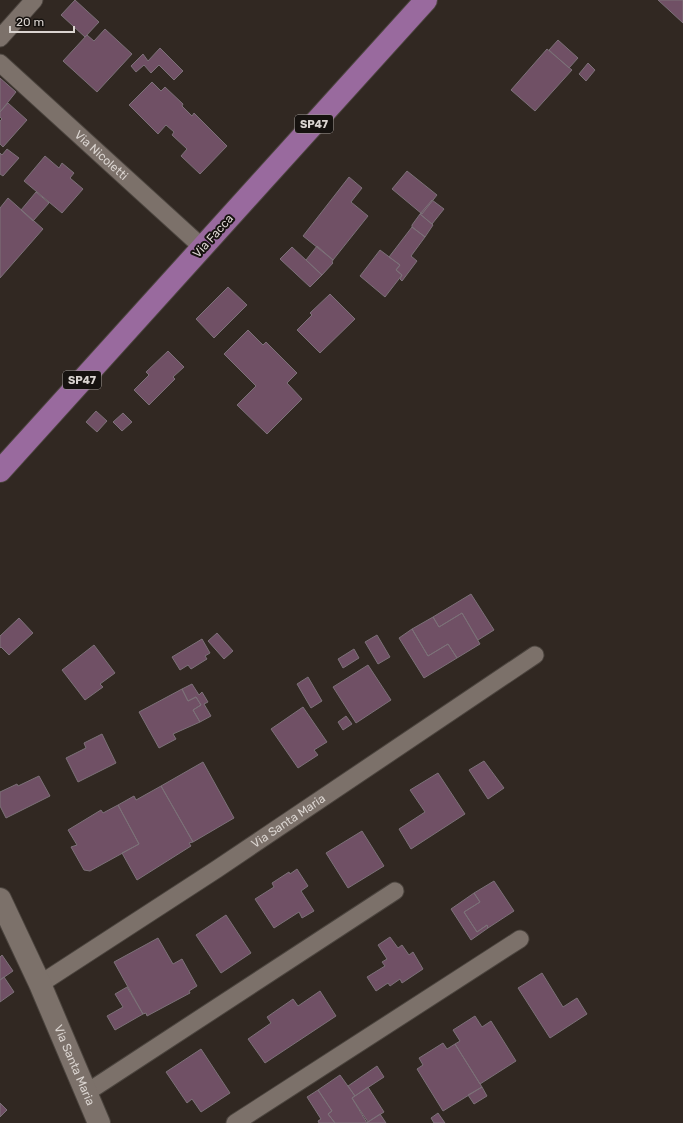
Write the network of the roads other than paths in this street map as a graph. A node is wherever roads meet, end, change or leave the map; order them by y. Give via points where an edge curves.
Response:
1 (34, 0) edge
2 (426, 0) edge
3 (0, 38) edge
4 (0, 63) edge
5 (203, 248) junction
6 (0, 471) edge
7 (535, 655) dead end
8 (395, 891) dead end
9 (0, 899) edge
10 (520, 939) dead end
11 (40, 984) junction
12 (86, 1093) junction
13 (99, 1123) edge
14 (235, 1123) edge

1 - 3 street
2 - 5 main road, Via Facca / SP47
4 - 5 street, Via Nicoletti
5 - 6 main road, Via Facca / SP47
7 - 11 street, Via Santa Maria via 223,865
8 - 12 street
9 - 11 main road, Via Santa Maria
10 - 14 street
11 - 12 main road, Via Santa Maria
12 - 13 main road, Via Santa Maria

